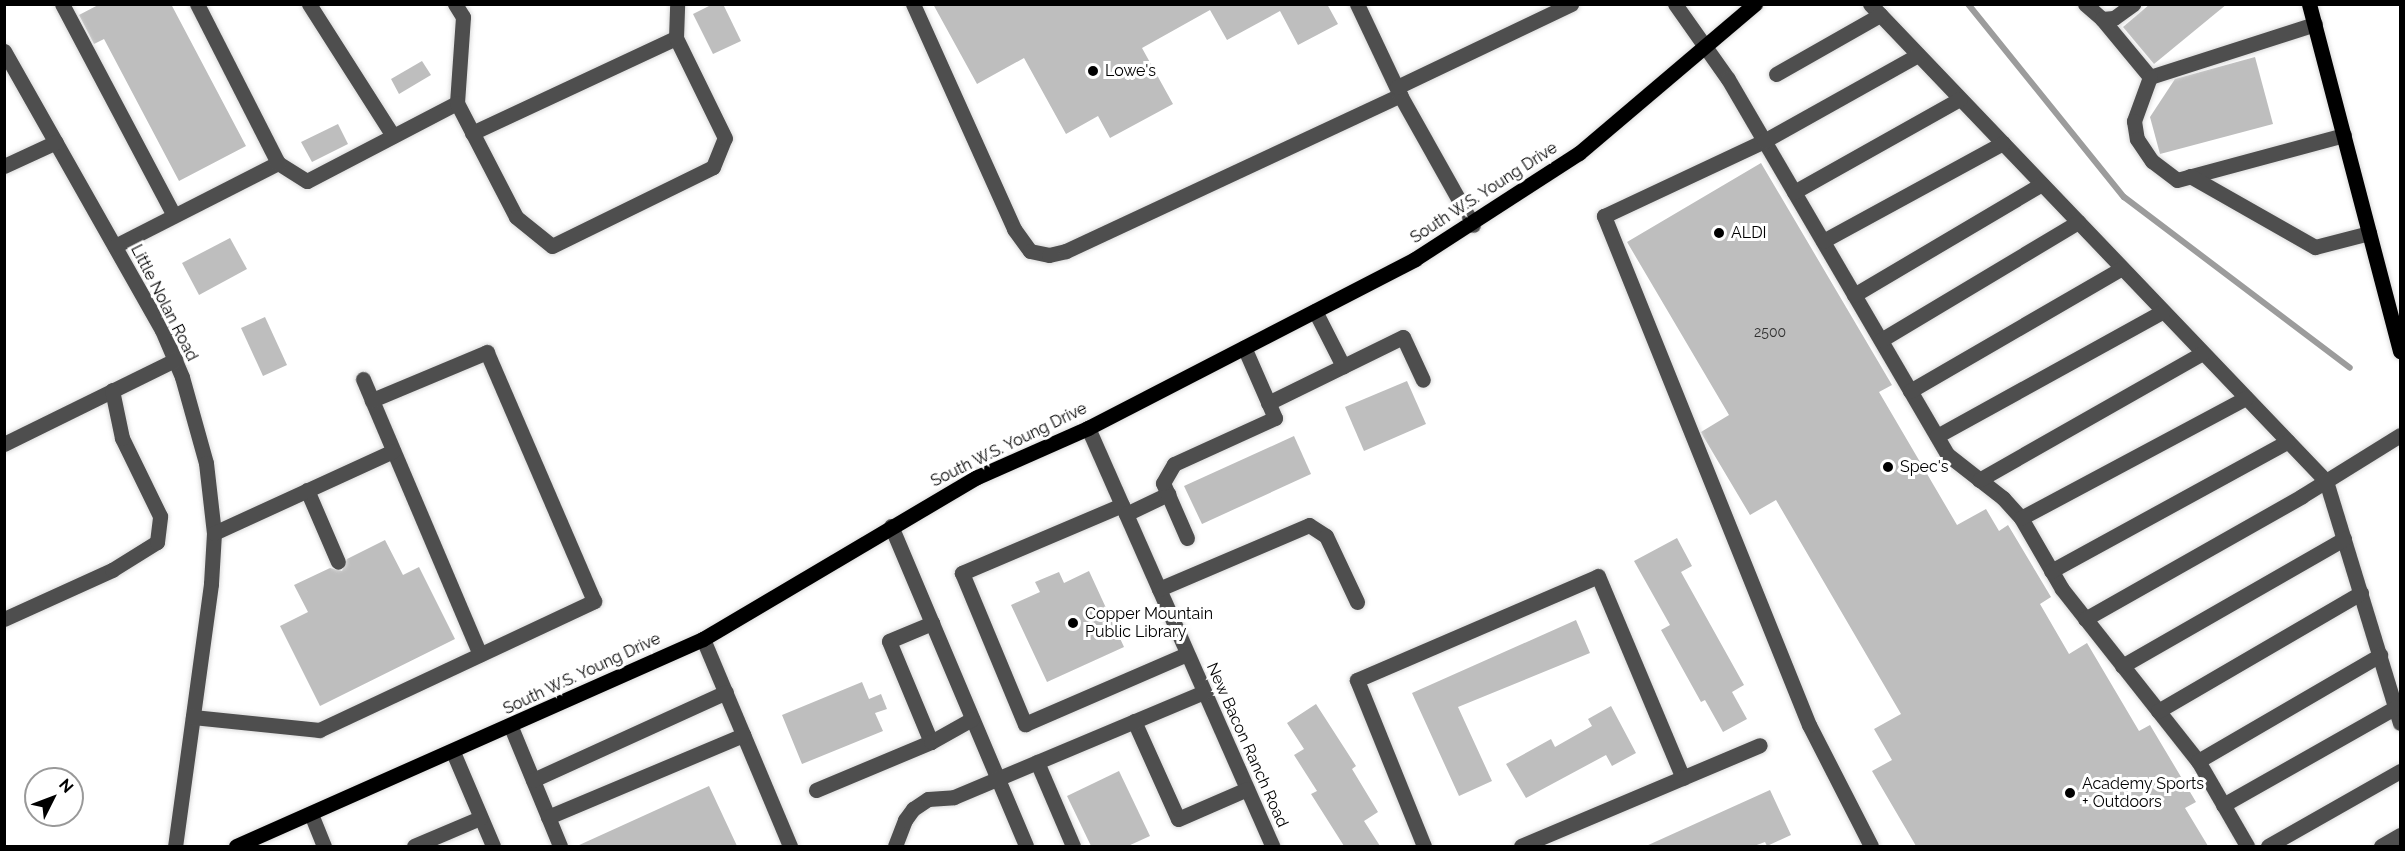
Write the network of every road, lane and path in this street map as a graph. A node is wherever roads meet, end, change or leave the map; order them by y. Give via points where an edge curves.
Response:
1 (62, 4) edge
2 (197, 4) edge
3 (309, 4) edge
4 (455, 4) edge
5 (677, 4) edge
6 (913, 4) edge
7 (1357, 4) edge
8 (1571, 4) edge
9 (1675, 4) edge
10 (1755, 4) edge
11 (2085, 4) edge
12 (2133, 4) edge
13 (2309, 4) edge
14 (1875, 10) edge
15 (2102, 19) junction
16 (2314, 24) junction
17 (676, 38) junction
18 (1707, 45) junction
19 (4, 51) edge
20 (1918, 56) junction
21 (1776, 74) dead end
22 (2150, 77) junction
23 (1399, 91) junction
24 (1960, 99) junction
25 (457, 103) junction
26 (472, 133) junction
27 (2344, 135) junction
28 (393, 136) junction
29 (1764, 141) junction
30 (56, 142) junction
31 (2003, 143) junction
32 (278, 163) junction
33 (4, 166) edge
34 (2184, 178) junction
35 (2042, 184) junction
36 (1794, 192) junction
37 (173, 214) junction
38 (2078, 222) junction
39 (1473, 225) junction
40 (2369, 233) junction
41 (1823, 241) junction
42 (115, 246) junction
43 (2122, 268) junction
44 (1854, 295) junction
45 (1315, 311) junction
46 (2163, 311) junction
47 (1881, 340) junction
48 (1244, 347) junction
49 (2400, 351) edge
50 (2203, 353) junction
51 (175, 360) junction
52 (1343, 366) junction
53 (363, 379) dead end
54 (1423, 380) dead end
55 (112, 390) junction
56 (1910, 391) junction
57 (2246, 398) junction
58 (372, 400) junction
59 (1268, 403) junction
60 (1088, 428) junction
61 (2400, 435) edge
62 (1937, 436) junction
63 (2288, 441) junction
64 (4, 444) edge
65 (393, 451) junction
66 (1979, 480) junction
67 (2326, 481) junction
68 (307, 490) junction
69 (1168, 495) junction
70 (1124, 510) junction
71 (2021, 518) junction
72 (891, 526) junction
73 (214, 533) junction
74 (1187, 538) dead end
75 (2344, 539) junction
76 (338, 562) dead end
77 (2051, 571) junction
78 (1159, 589) junction
79 (2361, 593) junction
80 (1357, 602) dead end
81 (4, 619) edge
82 (2085, 619) junction
83 (932, 623) junction
84 (703, 639) junction
85 (480, 654) junction
86 (1187, 654) junction
87 (2380, 656) junction
88 (2122, 666) junction
89 (726, 692) junction
90 (1204, 692) junction
91 (2396, 707) junction
92 (2158, 711) junction
93 (193, 717) junction
94 (972, 719) junction
95 (1134, 721) junction
96 (2400, 723) edge
97 (511, 727) junction
98 (743, 735) junction
99 (931, 742) junction
100 (1760, 745) dead end
101 (453, 752) junction
102 (2198, 761) junction
103 (1037, 762) junction
104 (2400, 771) edge
105 (997, 778) junction
106 (1683, 778) junction
107 (533, 780) junction
108 (1247, 789) junction
109 (816, 790) dead end
110 (2223, 805) junction
111 (311, 814) junction
112 (548, 817) junction
113 (480, 818) junction
114 (2400, 835) edge
115 (175, 846) edge
116 (236, 846) edge
117 (324, 846) edge
118 (414, 846) edge
119 (493, 846) edge
120 (560, 846) edge
121 (790, 846) edge
122 (895, 846) edge
123 (1026, 846) edge
124 (1073, 846) edge
125 (1272, 846) edge
126 (1425, 846) edge
127 (1521, 846) edge
128 (1870, 846) edge
129 (2247, 846) edge
130 (2268, 846) edge
131 (2381, 846) edge

1 - 37 street
2 - 32 street
3 - 28 street
4 - 25 street via 463,17
5 - 17 street
6 - 23 street via 1014,229 1030,251 1049,255 1066,251
7 - 23 street
8 - 23 street
9 - 18 street
10 - 18 main road, South W.S. Young Drive
11 - 15 street
12 - 15 street via 2114,18
13 - 16 main road
14 - 20 street
14 - 21 street
15 - 22 street
16 - 22 street
16 - 27 main road
17 - 26 street
17 - 26 street via 725,138 713,167 552,246 516,217
18 - 29 street
18 - 39 main road, South W.S. Young Drive via 1579,153
19 - 30 street, Little Nolan Road
20 - 24 street
20 - 29 street
22 - 34 street via 2134,121 2137,139 2152,161
23 - 39 street
24 - 31 street
24 - 36 street
25 - 26 street
25 - 28 street
27 - 34 street
27 - 40 main road
28 - 32 street via 307,181
29 - 36 street
29 - 128 street via 1604,216 1809,725
30 - 33 street
30 - 42 street, Little Nolan Road
31 - 35 street
31 - 41 street
32 - 37 street
34 - 40 street via 2315,247
35 - 38 street
35 - 44 street
36 - 41 street
37 - 42 street
38 - 43 street
38 - 47 street
39 - 45 main road, South W.S. Young Drive
40 - 49 main road
41 - 44 street
42 - 51 street, Little Nolan Road
43 - 46 street
43 - 56 street
44 - 47 street
45 - 48 main road, South W.S. Young Drive
45 - 52 street
46 - 50 street
46 - 62 street
47 - 56 street
48 - 59 street
48 - 60 main road, South W.S. Young Drive
50 - 57 street
50 - 66 street
51 - 55 street
51 - 73 street, Little Nolan Road via 198,426
52 - 54 street via 1403,337
52 - 59 street
53 - 58 street
55 - 64 street
55 - 81 street via 122,438 160,516 157,542 112,570
56 - 62 street
57 - 63 street
57 - 71 street
58 - 65 street
58 - 85 street via 487,351 594,601
59 - 69 street via 1275,418 1174,464 1162,483
60 - 70 street, New Bacon Ranch Road
60 - 72 main road, South W.S. Young Drive via 977,477
61 - 67 street
62 - 66 street via 1948,455
63 - 67 street
63 - 77 street
65 - 68 street
65 - 85 street
66 - 71 street
67 - 75 street
67 - 82 street
68 - 73 street
68 - 76 street
69 - 70 street
69 - 74 street
70 - 78 street, New Bacon Ranch Road
70 - 86 street via 962,573 1025,724
71 - 77 street
72 - 83 street
72 - 84 main road, South W.S. Young Drive
73 - 93 street, Little Nolan Road
75 - 79 street
75 - 88 street
77 - 82 street
78 - 80 street via 1309,525 1326,536
78 - 86 street, New Bacon Ranch Road
79 - 87 street
79 - 92 street
82 - 88 street
83 - 94 street
83 - 99 street via 889,641
84 - 89 street
84 - 97 main road, South W.S. Young Drive
85 - 93 street via 319,730
86 - 90 street, New Bacon Ranch Road
87 - 91 street
87 - 102 street
88 - 92 street
89 - 98 street
89 - 107 street
90 - 95 street
90 - 108 street, New Bacon Ranch Road
91 - 96 street
91 - 110 street
92 - 102 street
93 - 115 street, Little Nolan Road
94 - 99 street
94 - 105 street
95 - 103 street
95 - 108 street via 1178,819
97 - 101 main road, South W.S. Young Drive
97 - 107 street
98 - 112 street
98 - 121 street
99 - 109 street
100 - 106 street
101 - 111 main road, South W.S. Young Drive
101 - 113 street
102 - 110 street
103 - 105 street
103 - 124 street
104 - 130 street
105 - 122 street via 954,797 928,799 913,809
105 - 123 street
106 - 126 street via 1598,576 1357,681
106 - 127 street
107 - 112 street
108 - 125 street, New Bacon Ranch Road
110 - 129 street
111 - 116 main road, South W.S. Young Drive
111 - 117 street
112 - 120 street
113 - 118 street
113 - 119 street
114 - 131 street

